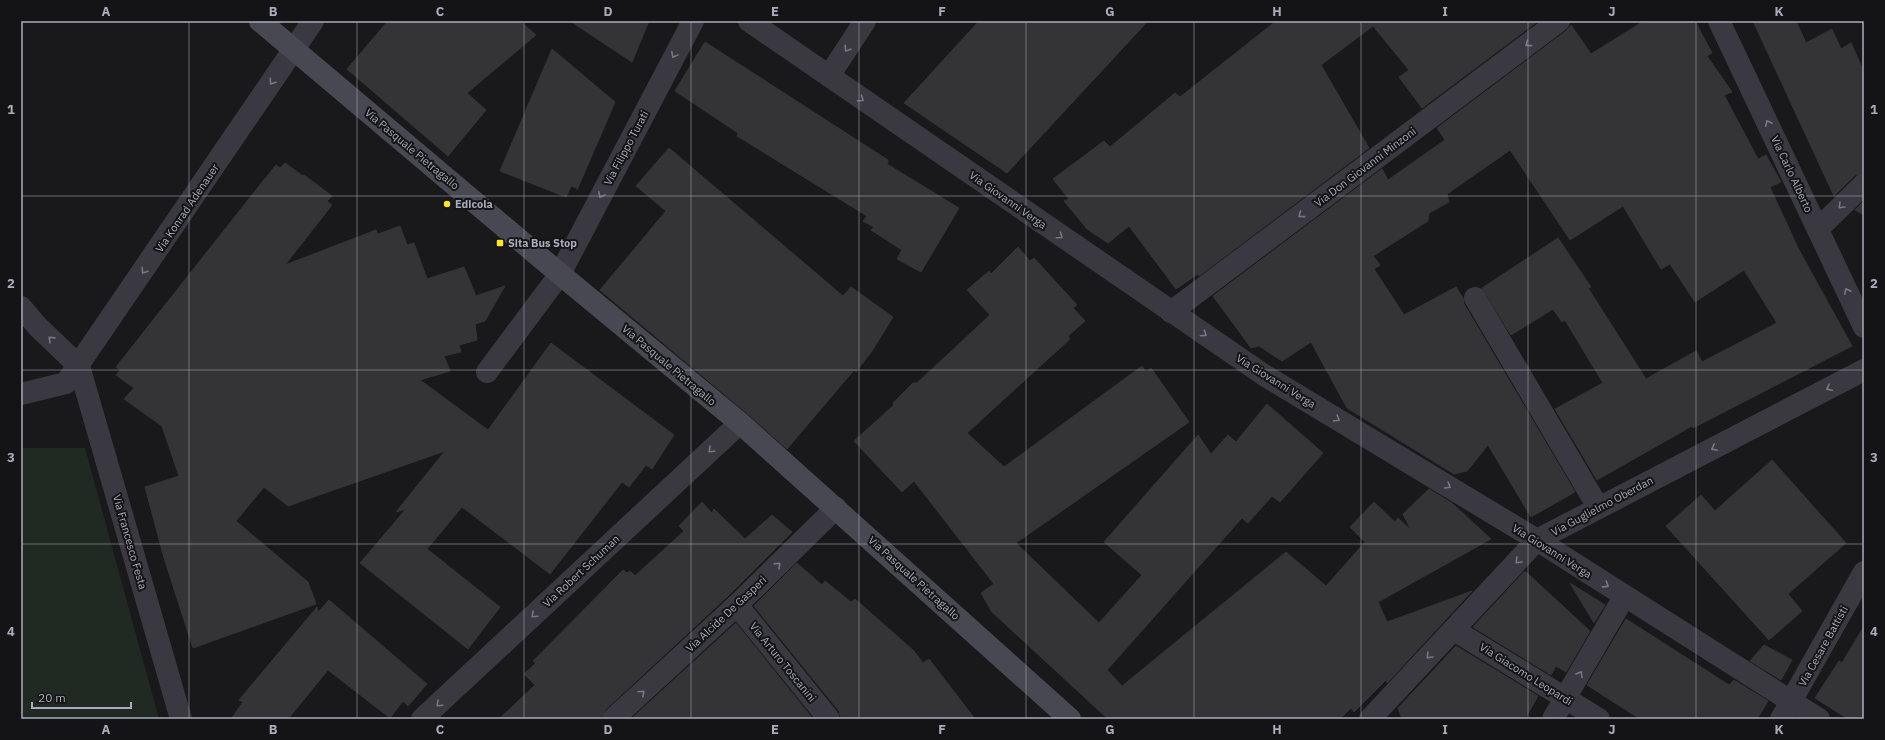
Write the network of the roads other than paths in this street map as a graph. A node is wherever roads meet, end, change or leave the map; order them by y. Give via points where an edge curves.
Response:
1 (260, 21) edge
2 (313, 21) edge
3 (693, 21) edge
4 (749, 21) edge
5 (865, 21) edge
6 (1559, 21) edge
7 (1719, 21) edge
8 (294, 50) junction
9 (829, 76) junction
10 (1864, 184) edge
11 (1818, 229) junction
12 (560, 274) junction
13 (1475, 298) dead end
14 (21, 307) edge
15 (1172, 312) junction
16 (1864, 327) edge
17 (79, 366) junction
18 (1864, 370) edge
19 (487, 372) dead end
20 (21, 394) edge
21 (740, 423) junction
22 (1598, 507) junction
23 (836, 508) junction
24 (1537, 540) junction
25 (1864, 572) edge
26 (1624, 596) junction
27 (737, 605) junction
28 (1454, 630) junction
29 (1566, 699) junction
30 (1786, 710) edge
31 (1375, 718) edge
32 (181, 719) edge
33 (422, 719) edge
34 (614, 719) edge
35 (829, 719) edge
36 (1070, 719) edge
37 (1553, 719) edge
38 (1599, 719) edge
39 (1819, 719) edge

1 - 8 main road, Via Pasquale Pietragallo
2 - 8 street, Via Konrad Adenauer
3 -> 12 street, Via Filippo Turati
4 - 9 street, Via Giovanni Verga
5 -> 9 street
6 -> 15 street, Via Don Giovanni Minzoni
11 -> 7 street, Via Carlo Alberto
8 - 12 main road, Via Pasquale Pietragallo
8 -> 17 street, Via Konrad Adenauer
9 -> 15 street, Via Giovanni Verga
10 -> 11 street
16 -> 11 street, Via Carlo Alberto
12 - 19 street, Via Filippo Turati
12 - 21 main road, Via Pasquale Pietragallo
13 - 22 street
17 -> 14 street
15 -> 24 street, Via Giovanni Verga via 1264,375
17 - 20 street, Via Konrad Adenauer via 66,383
17 - 32 street, Via Francesco Festa
18 -> 22 street, Via Guglielmo Oberdan
21 - 23 main road, Via Pasquale Pietragallo
21 -> 33 street, Via Robert Schuman
22 - 24 street, Via Guglielmo Oberdan
27 -> 23 street, Via Alcide De Gasperi
23 - 36 main road, Via Pasquale Pietragallo
24 -> 26 street, Via Giovanni Verga
24 -> 28 street, Via Guglielmo Oberdan
25 - 30 street, Via Cesare Battisti
29 -> 26 street
26 - 30 street, Via Giovanni Verga
34 -> 27 street, Via Alcide De Gasperi
27 - 35 street, Via Arturo Toscanini
28 - 29 street, Via Giacomo Leopardi
28 -> 31 street, Via Guglielmo Oberdan
29 - 37 street
29 - 38 street, Via Giacomo Leopardi
30 - 39 street, Via Giovanni Verga

